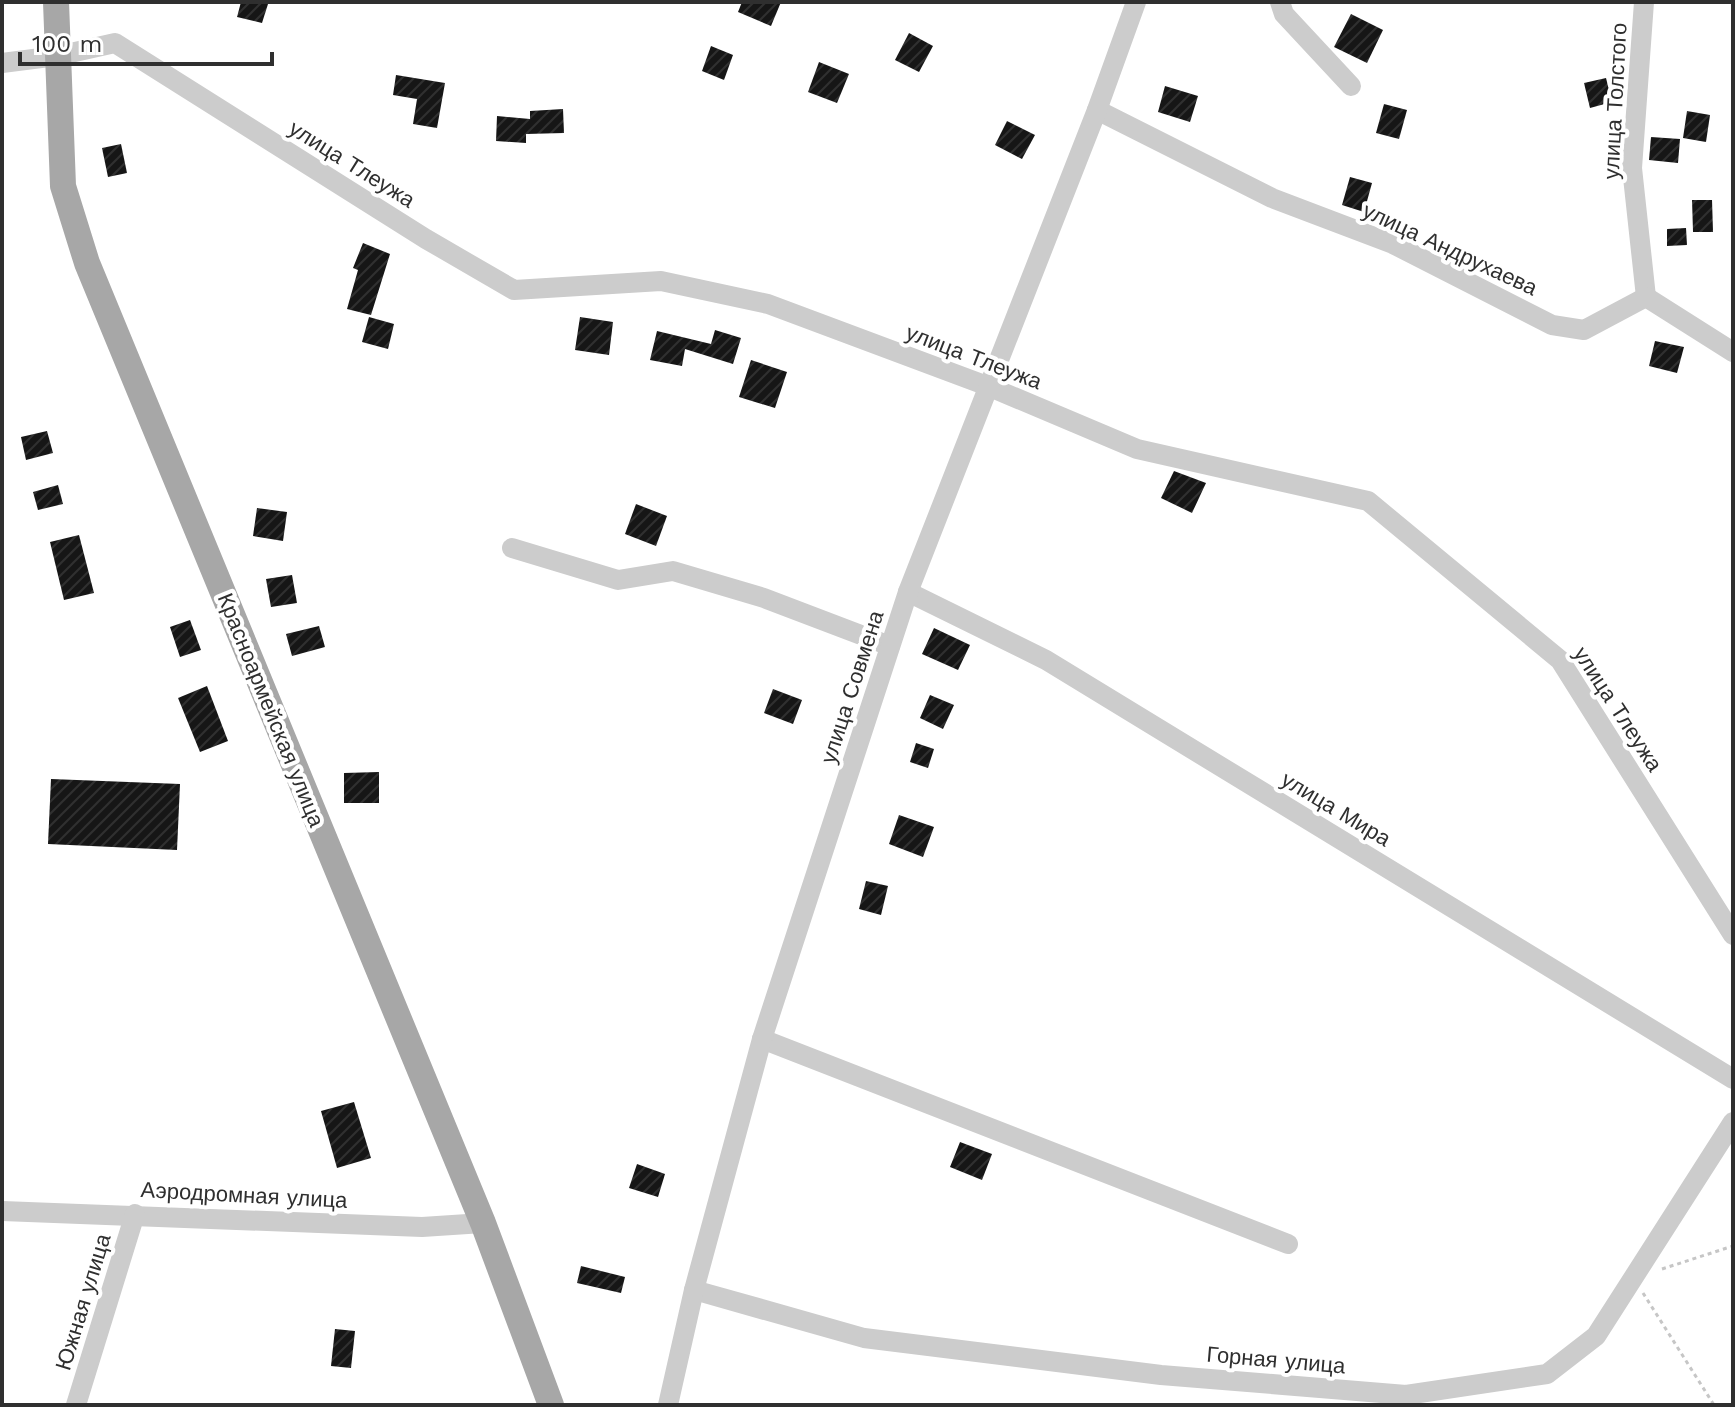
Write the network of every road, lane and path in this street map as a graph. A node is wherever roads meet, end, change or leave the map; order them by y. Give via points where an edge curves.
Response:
1 (56, 2) edge
2 (1136, 2) edge
3 (1280, 2) edge
4 (1644, 2) edge
5 (57, 56) junction
6 (2, 63) edge
7 (1351, 86) dead end
8 (1097, 110) junction
9 (1646, 297) junction
10 (1733, 352) edge
11 (990, 387) junction
12 (512, 548) dead end
13 (908, 592) junction
14 (890, 646) junction
15 (1733, 935) edge
16 (762, 1039) junction
17 (1733, 1079) edge
18 (1733, 1122) edge
19 (2, 1211) edge
20 (135, 1214) junction
21 (483, 1223) junction
22 (1288, 1244) dead end
23 (1733, 1246) edge
24 (1634, 1278) junction
25 (694, 1290) junction
26 (670, 1395) edge
27 (76, 1405) edge
28 (551, 1405) edge
29 (660, 1405) edge
30 (1714, 1405) edge

1 - 5 main road, Красноармейская улица
2 - 8 street, улица Совмена
3 - 7 street via 1284,14
4 - 9 street, улица Толстого via 1632,168
5 - 6 street, улица Тлеужа
5 - 11 street, улица Тлеужа via 115,43 514,290 661,281 768,304
5 - 21 main road, Красноармейская улица via 63,186 87,263
8 - 9 street, улица Андрухаева via 1272,198 1393,244 1552,325 1584,330
8 - 11 street, улица Совмена
9 - 10 street
11 - 13 street, улица Совмена
11 - 15 street, улица Тлеужа via 1137,449 1368,501 1560,660
12 - 14 street via 618,580 673,571 764,598
13 - 14 street, улица Совмена
13 - 17 street, улица Мира via 1046,660
14 - 16 street, улица Совмена
16 - 22 street
16 - 25 street, улица Совмена
18 - 24 street, Горная улица
19 - 20 street, Аэродромная улица
20 - 21 street, Аэродромная улица via 422,1227
20 - 27 street, Южная улица
21 - 28 main road, Красноармейская улица
23 - 24 path
24 - 25 street, Горная улица via 1596,1336 1547,1374 1406,1395 1161,1375 864,1338
24 - 30 path
25 - 26 street, улица Совмена
26 - 29 street, улица Совмена

